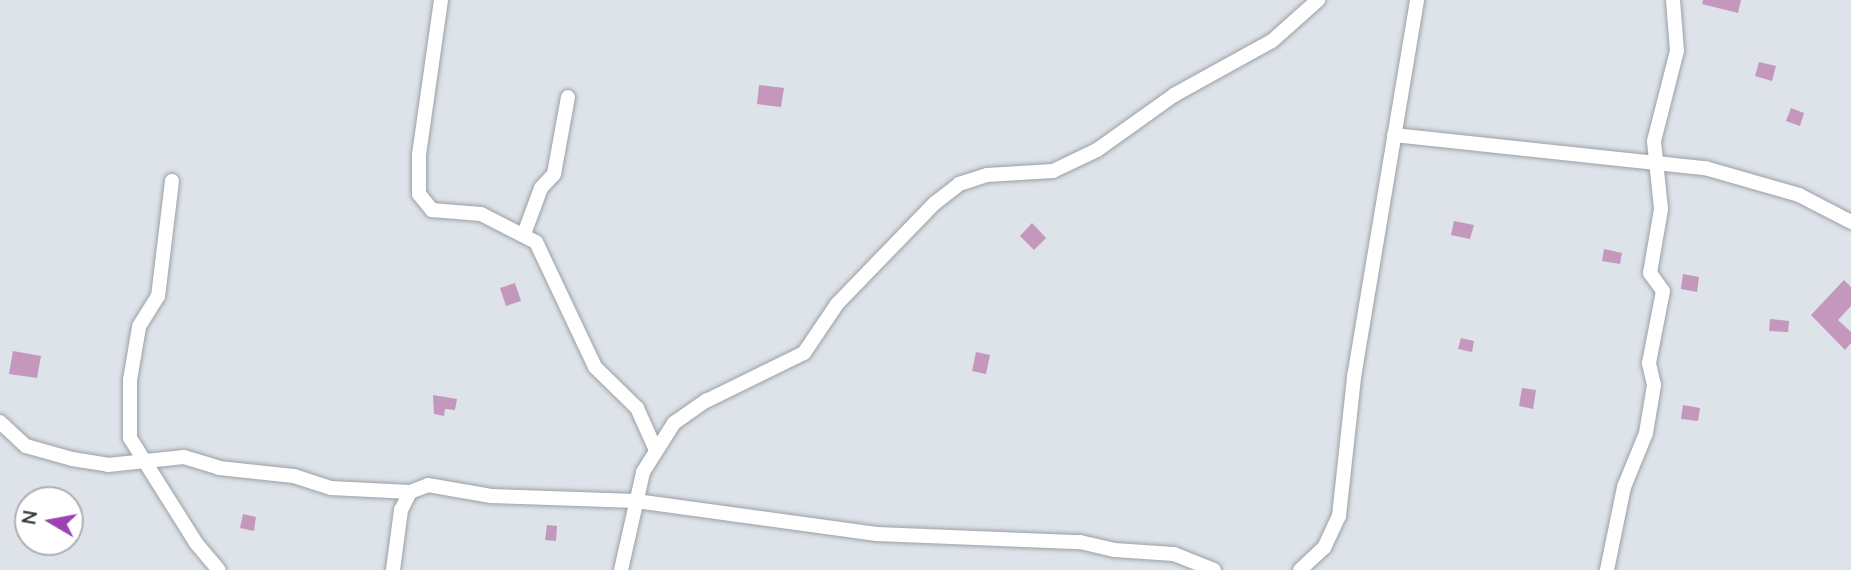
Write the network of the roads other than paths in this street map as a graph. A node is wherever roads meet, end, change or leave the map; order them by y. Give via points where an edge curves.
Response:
1 (441, 0) edge
2 (1318, 0) edge
3 (1417, 0) edge
4 (1672, 0) edge
5 (568, 97) dead end
6 (1394, 135) junction
7 (1654, 163) junction
8 (172, 181) dead end
9 (1851, 222) edge
10 (524, 234) junction
11 (0, 422) edge
12 (655, 448) junction
13 (143, 459) junction
14 (410, 492) junction
15 (636, 501) junction
16 (219, 570) edge
17 (393, 570) edge
18 (621, 570) edge
19 (1214, 570) edge
20 (1300, 570) edge
21 (1607, 570) edge

1 - 10 street via 419,154 419,194 432,210 481,214
2 - 12 street via 1272,41 1174,95 1097,150 1053,171 987,175 960,184 935,202 837,304 804,353 684,415
3 - 6 street
4 - 7 street via 1677,51 1654,141
5 - 10 street via 554,174 541,188
6 - 7 street
6 - 20 street via 1354,377 1339,516 1324,548
7 - 9 street via 1705,168 1799,195
7 - 21 street via 1661,209 1650,273 1662,291 1649,363 1654,385 1646,433 1625,487
8 - 13 street via 158,296 139,327 130,380 130,438
10 - 12 street via 536,242 557,280 595,367 637,408
11 - 13 street via 34,450 108,465
12 - 15 street
13 - 14 street via 184,457 219,468 294,476 331,488
13 - 16 street via 195,543
14 - 15 street via 428,485 491,496
14 - 17 street via 401,510
15 - 18 street
15 - 19 street via 877,534 1080,542 1114,550 1174,554

